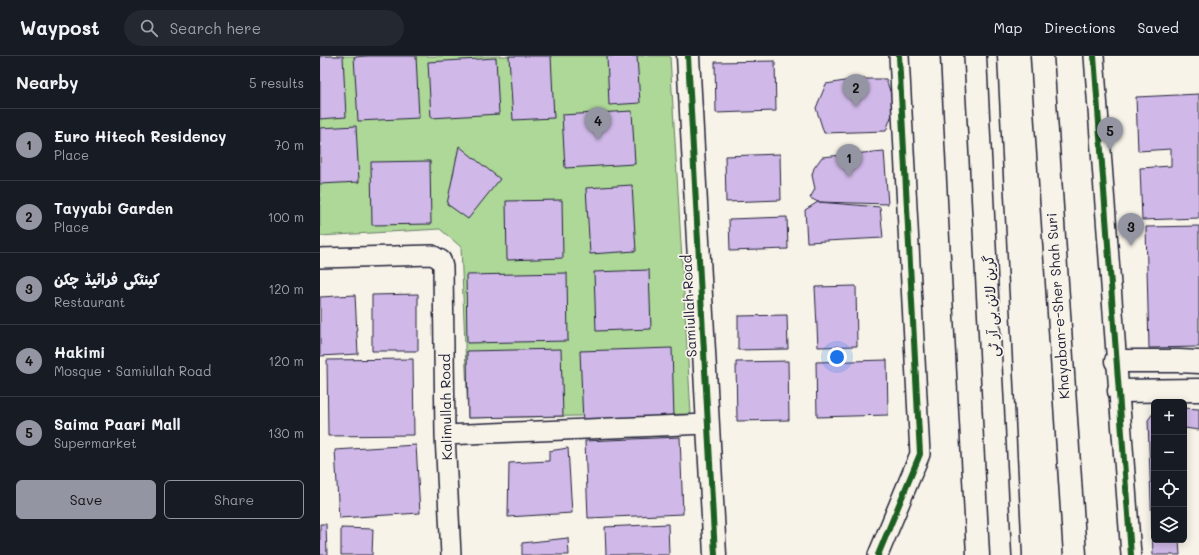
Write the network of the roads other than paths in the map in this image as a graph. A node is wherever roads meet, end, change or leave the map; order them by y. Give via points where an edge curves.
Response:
1 (688, 56) edge
2 (899, 56) edge
3 (952, 56) edge
4 (992, 56) edge
5 (1042, 56) edge
6 (1094, 56) edge
7 (320, 258) edge
8 (1116, 361) junction
9 (1199, 362) edge
10 (1199, 390) edge
11 (1119, 391) junction
12 (707, 424) junction
13 (445, 435) junction
14 (451, 555) edge
15 (715, 555) edge
16 (878, 555) edge
17 (978, 555) edge
18 (1017, 555) edge
19 (1075, 555) edge
20 (1130, 555) edge

1 - 12 main road, Samiullah Road
2 - 16 street via 920,454
3 - 17 main road
4 - 18 lane, گرین لائن بی آر ٹی
5 - 19 main road, Khayaban-e-Sher Shah Suri
6 - 8 street
7 - 13 street, Kalimullah Road via 432,255 441,260
8 - 9 main road
8 - 11 street
10 - 11 main road
11 - 20 street
12 - 13 street
12 - 15 main road, Samiullah Road
13 - 14 street, Kalimullah Road

